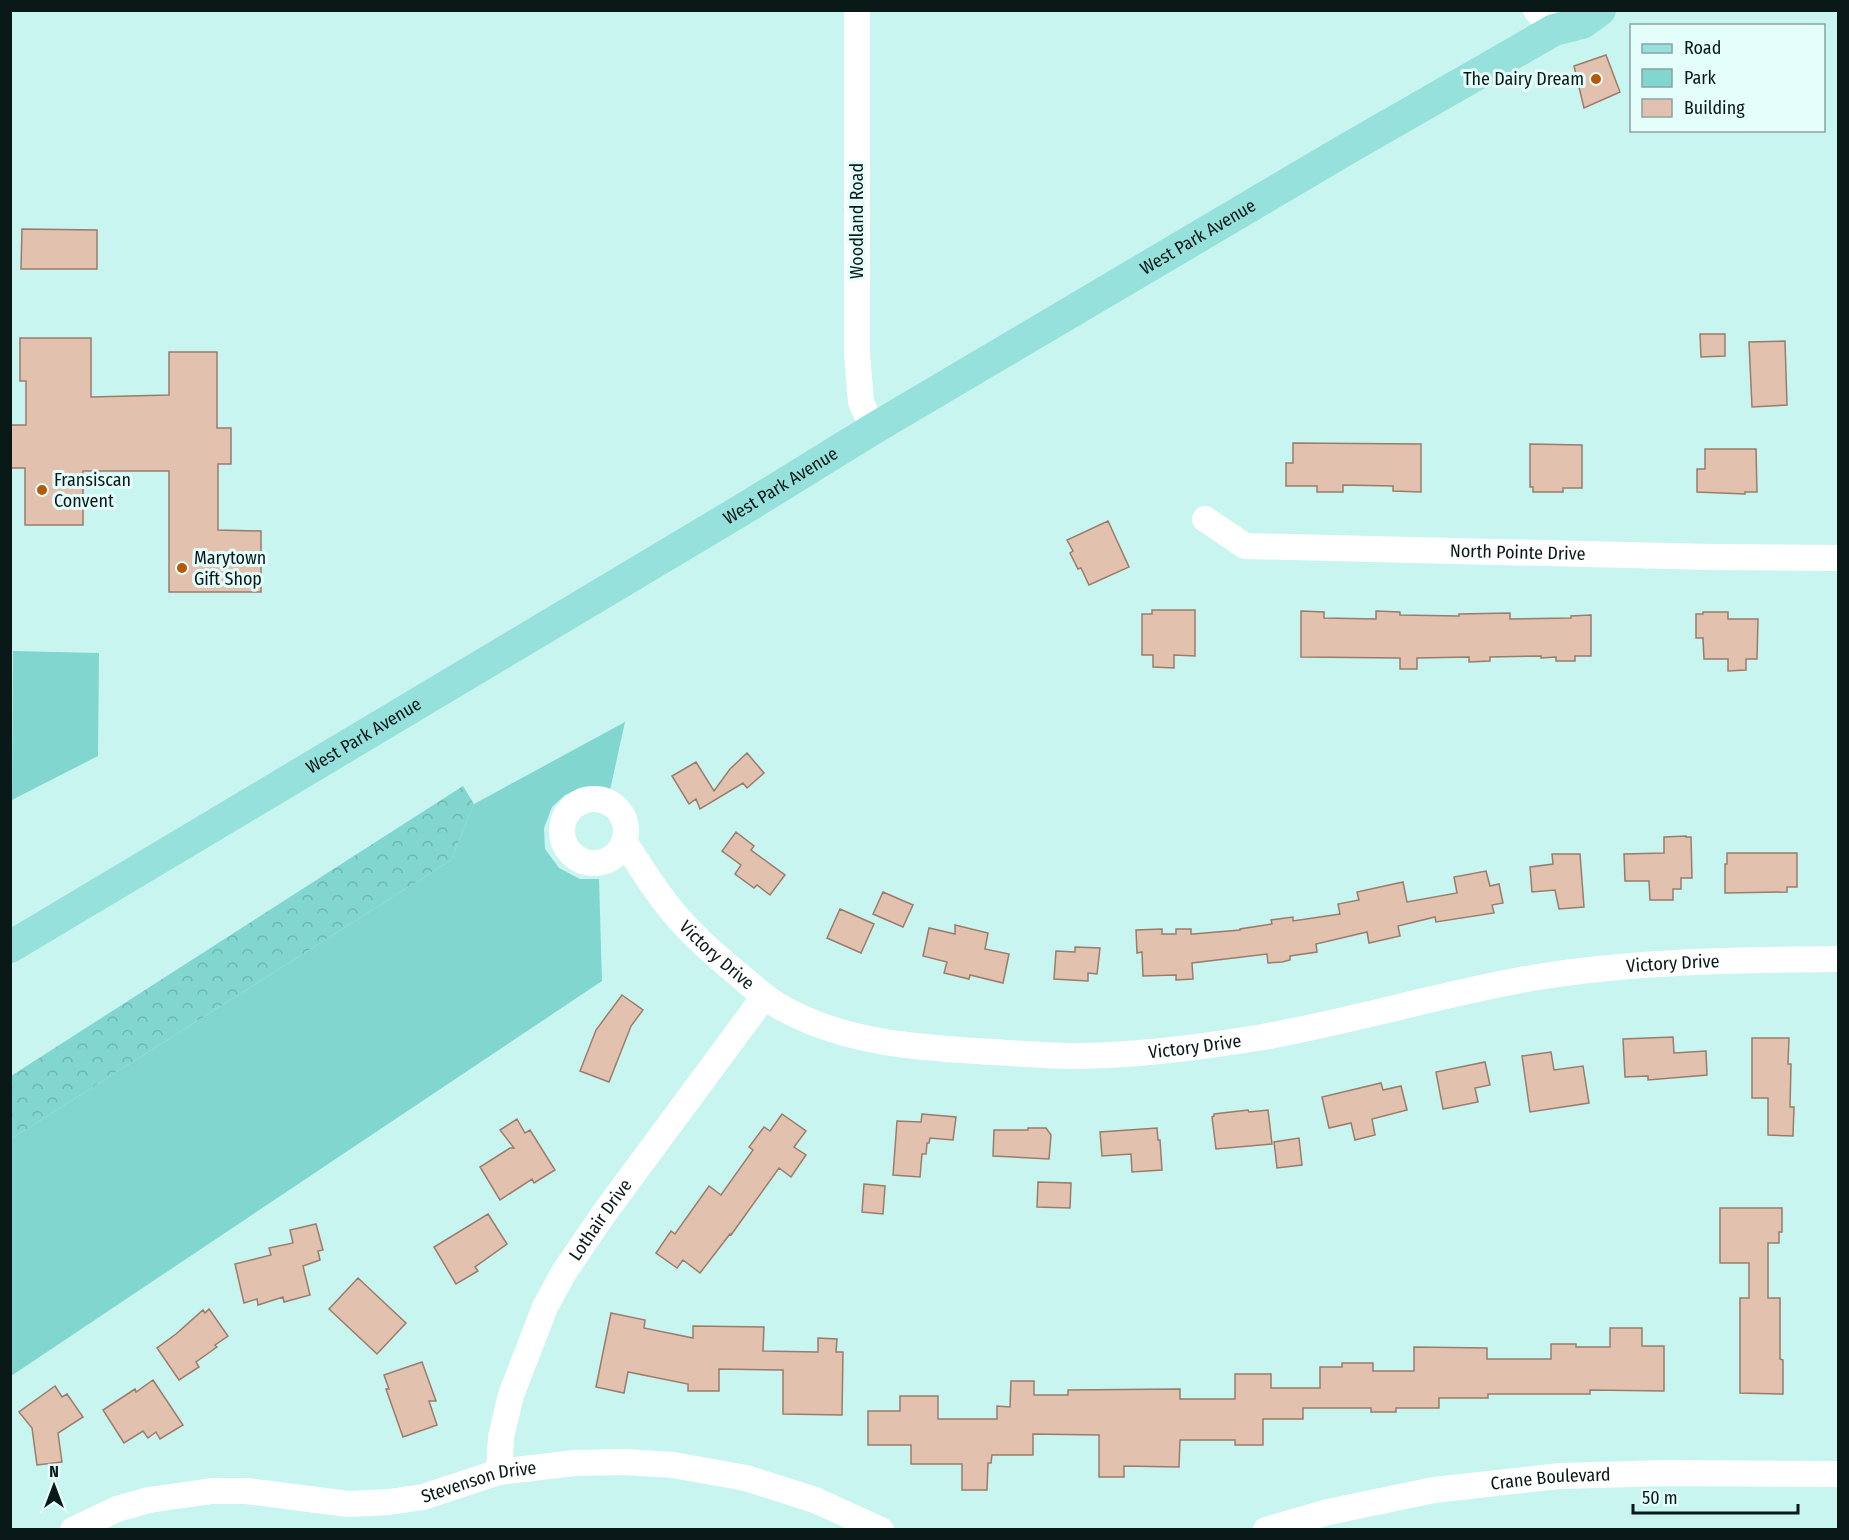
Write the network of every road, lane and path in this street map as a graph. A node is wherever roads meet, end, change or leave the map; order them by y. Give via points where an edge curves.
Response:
1 (857, 10) edge
2 (1600, 10) edge
3 (1551, 17) edge
4 (873, 429) junction
5 (1205, 519) dead end
6 (1839, 558) edge
7 (624, 842) dead end
8 (10, 946) edge
9 (1839, 960) edge
10 (764, 997) junction
11 (499, 1472) junction
12 (1839, 1474) edge
13 (73, 1530) edge
14 (881, 1530) edge
15 (1266, 1530) edge

1 - 4 street, Woodland Road via 857,354 861,402
2 - 3 main road, West Park Avenue via 1581,23
3 - 4 main road, West Park Avenue via 1345,150
4 - 8 main road, West Park Avenue
5 - 6 street, North Pointe Drive via 1245,546
7 - 10 street, Victory Drive via 690,931
9 - 10 street, Victory Drive via 1725,961 1592,969 1265,1036 1115,1055 889,1044 825,1028
10 - 11 street, Lothair Drive via 605,1212 545,1306 511,1395 501,1437
11 - 13 street, Stevenson Drive via 423,1497 389,1502 348,1504 247,1491 212,1491 127,1506
11 - 14 street, Stevenson Drive via 575,1463 673,1465 746,1478 815,1500
12 - 15 street, Crane Boulevard via 1560,1476 1434,1490 1328,1512

